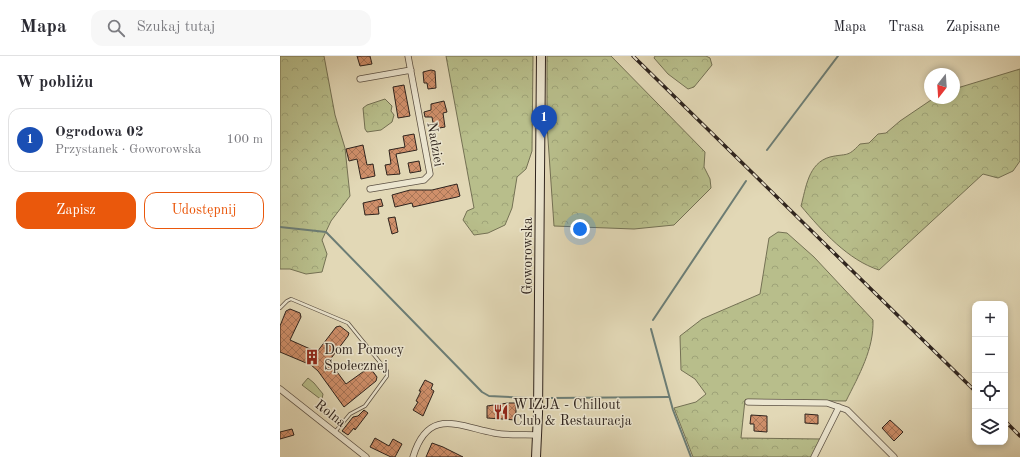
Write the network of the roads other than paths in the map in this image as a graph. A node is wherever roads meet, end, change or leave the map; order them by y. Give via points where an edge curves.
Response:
1 (408, 56) edge
2 (541, 56) edge
3 (410, 70) junction
4 (360, 79) dead end
5 (370, 189) dead end
6 (280, 308) edge
7 (280, 388) edge
8 (748, 402) dead end
9 (839, 406) junction
10 (335, 432) junction
11 (538, 435) junction
12 (366, 457) edge
13 (413, 457) edge
14 (536, 457) edge
15 (814, 457) edge
16 (894, 457) edge

1 - 3 street, Nadziei
2 - 11 main road, Goworowska
3 - 4 street
3 - 5 street, Nadziei via 430,174 424,180
6 - 10 lane via 291,299 348,323 387,371 387,376 364,406 350,414
7 - 10 street, Rolna
8 - 9 street
9 - 15 street
9 - 16 street via 847,410
10 - 12 street, Rolna
11 - 13 street via 499,434 456,423 444,424 423,436
11 - 14 main road, Goworowska

